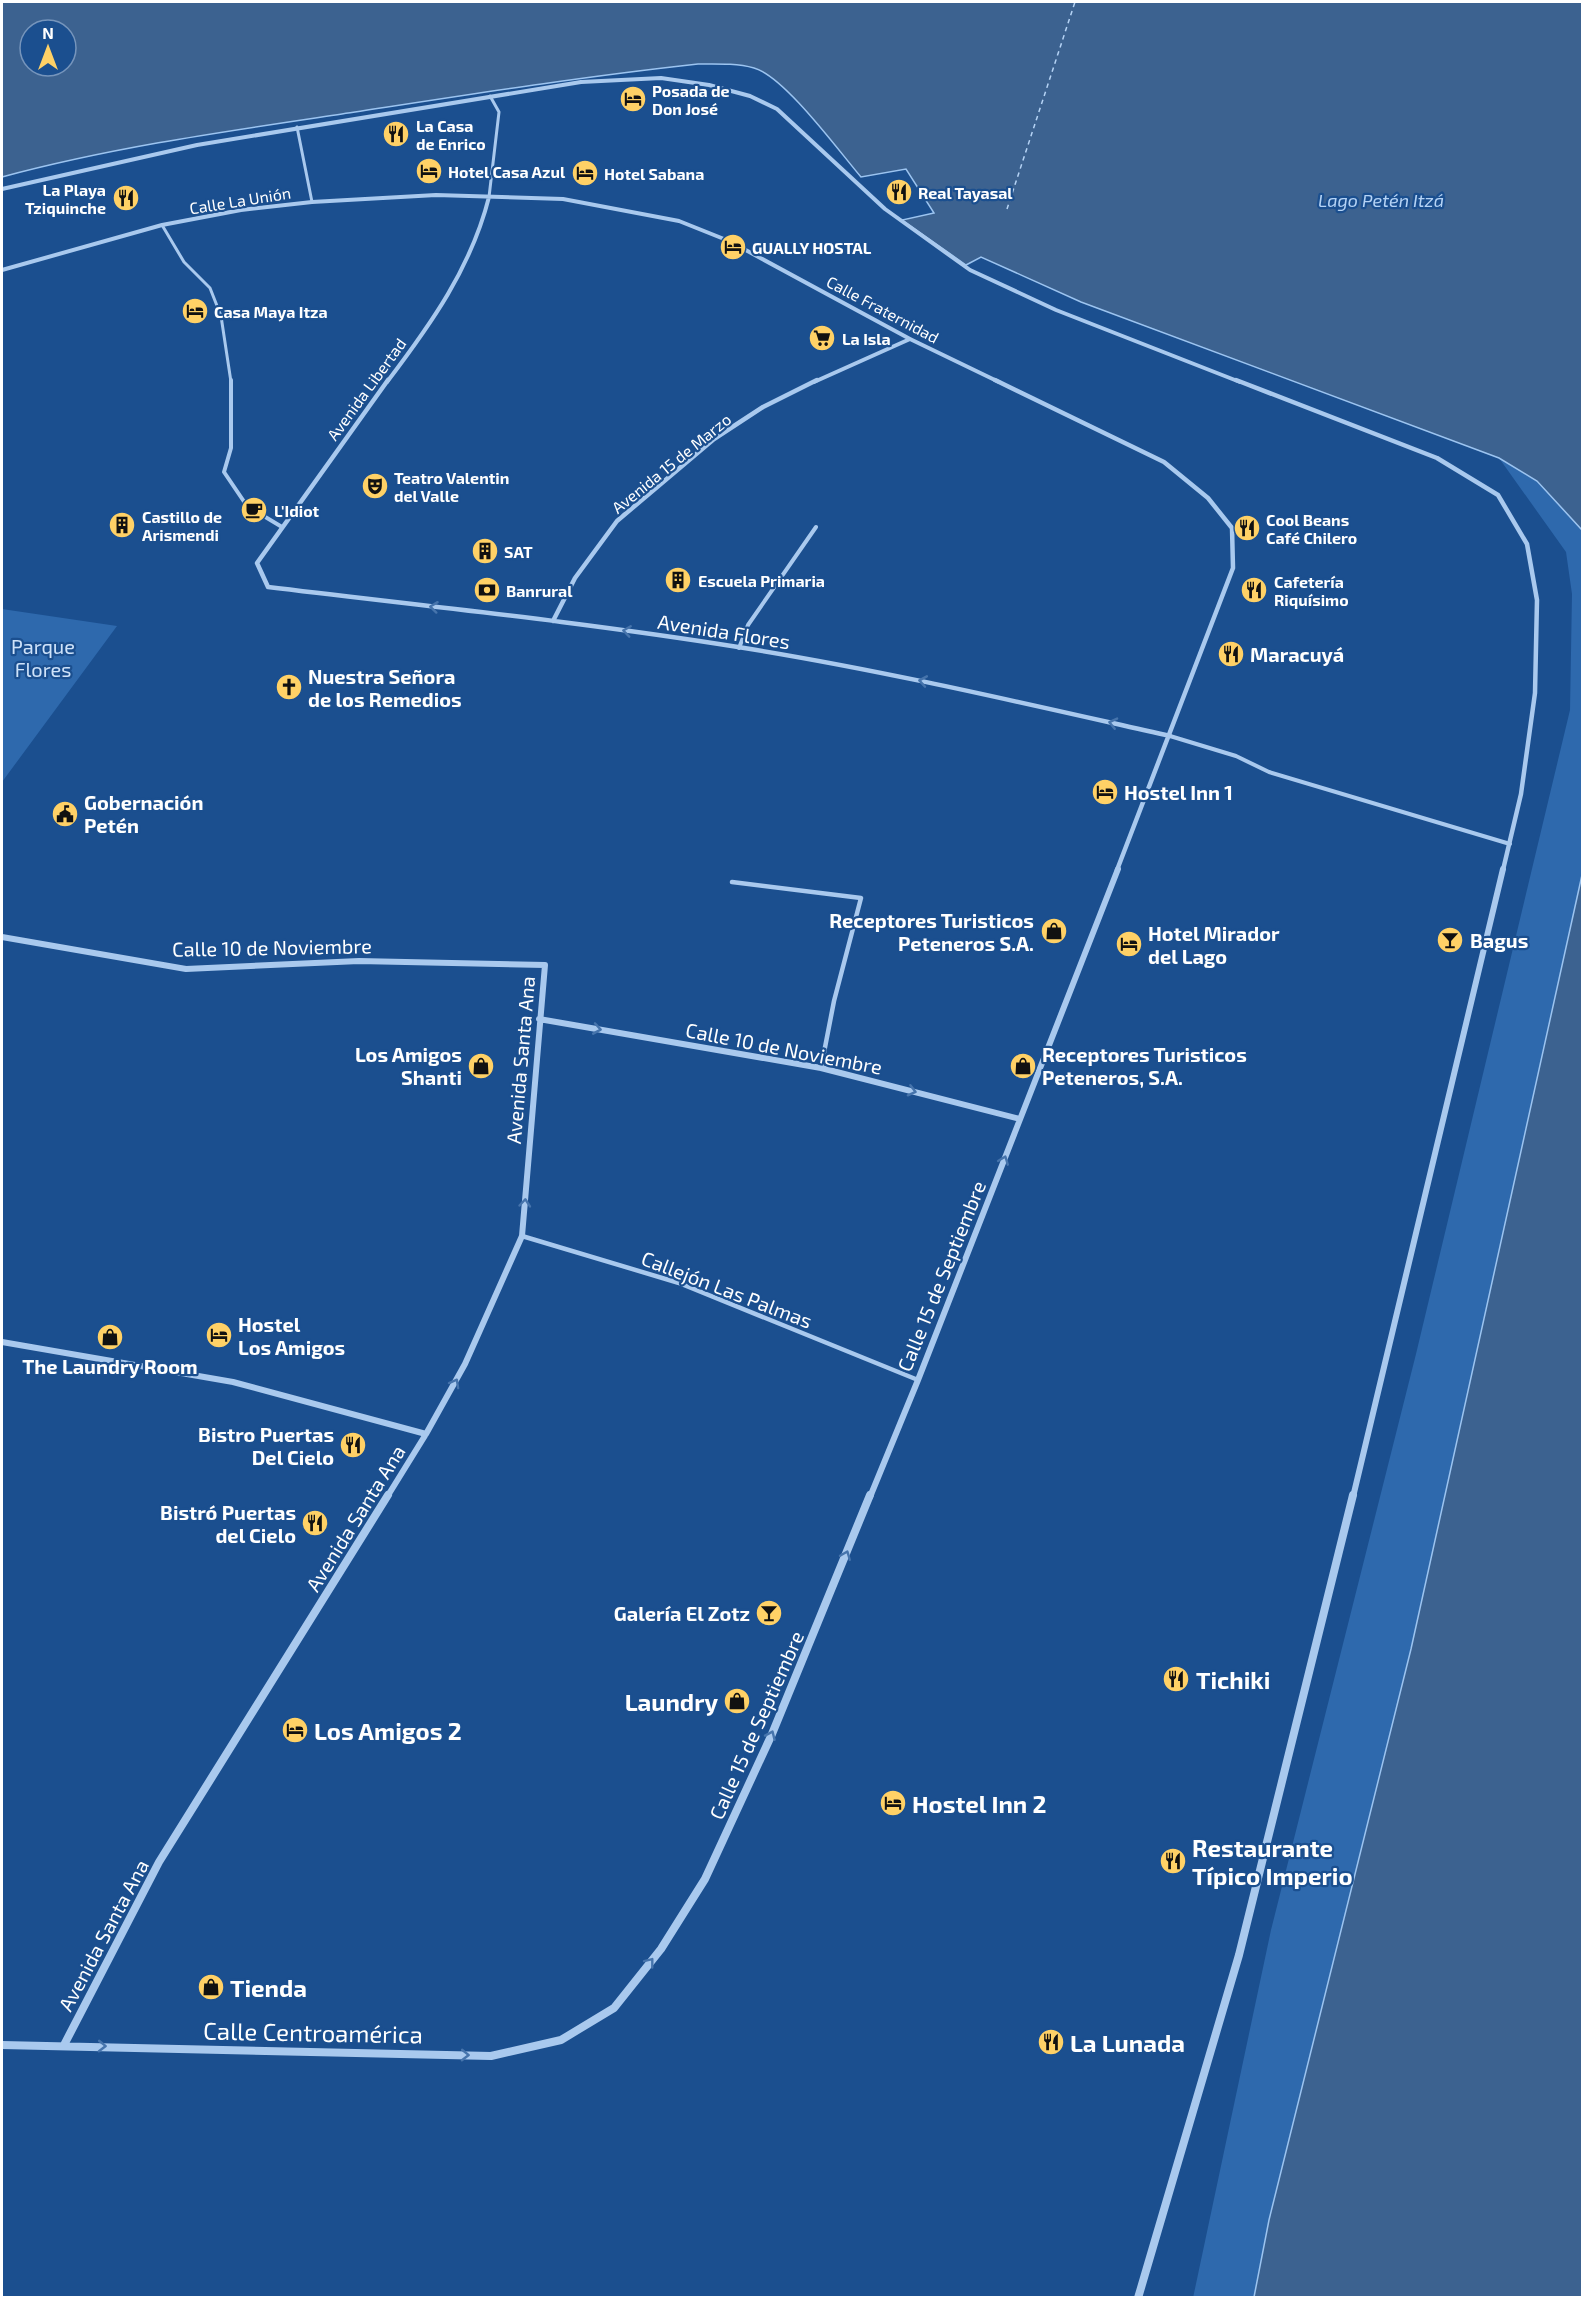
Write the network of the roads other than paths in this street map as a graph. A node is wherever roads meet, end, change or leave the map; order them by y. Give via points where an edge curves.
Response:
1 (490, 96) junction
2 (297, 127) junction
3 (2, 189) edge
4 (489, 197) junction
5 (312, 202) junction
6 (162, 225) junction
7 (2, 270) edge
8 (910, 339) junction
9 (282, 527) junction
10 (816, 527) dead end
11 (1232, 528) joint
12 (267, 587) joint
13 (553, 621) junction
14 (739, 648) junction
15 (1170, 736) junction
16 (1510, 843) junction
17 (732, 882) dead end
18 (2, 938) edge
19 (545, 964) joint
20 (539, 1019) junction
21 (821, 1068) junction
22 (1020, 1119) junction
23 (522, 1236) junction
24 (2, 1342) edge
25 (918, 1380) junction
26 (426, 1434) junction
27 (614, 2008) joint
28 (2, 2044) edge
29 (64, 2045) junction
30 (1138, 2298) edge

1 - 2 street
1 - 4 lane via 499,112
1 - 16 street via 581,82 661,78 750,96 777,109 885,209 970,270 1087,322 1437,458 1498,495 1527,544 1537,600 1535,693
2 - 3 street
2 - 5 lane
4 - 5 street, Calle La Unión via 436,195
4 - 8 street, Calle Fraternidad via 562,199 679,221 729,241
4 - 9 street, Avenida Libertad via 467,263 428,325
5 - 6 street, Calle La Unión
6 - 7 street, Calle La Unión
6 - 9 lane via 184,262 210,288 221,315 232,396 231,448 224,472 247,506
8 - 11 street, Calle Fraternidad via 1164,462 1208,498
8 - 13 street, Avenida 15 de Marzo via 764,407 714,439 617,521 575,578
9 - 12 street, Avenida Libertad via 257,563
10 - 14 lane via 748,625
11 - 15 street, Calle 15 de Septiembre via 1233,568
13 -> 12 street, Avenida Flores
14 -> 13 street, Avenida Flores
15 -> 14 street, Avenida Flores via 936,683
15 - 16 lane via 1236,756 1269,772
15 - 22 street, Calle 15 de Septiembre
16 - 30 street via 1239,1955
17 - 21 lane via 861,898
18 - 19 street, Calle 10 de Noviembre via 186,969 359,961
19 - 20 street, Avenida Santa Ana
20 -> 21 street, Calle 10 de Noviembre
23 -> 20 street, Avenida Santa Ana
21 -> 22 street, Calle 10 de Noviembre
25 -> 22 street, Calle 15 de Septiembre
23 - 25 lane, Callejón Las Palmas via 679,1283
26 -> 23 street, Avenida Santa Ana via 465,1364
24 - 26 street via 233,1382
27 -> 25 street, Calle 15 de Septiembre via 661,1949 705,1879 772,1734
26 - 29 street, Avenida Santa Ana via 159,1862
29 -> 27 street, Calle Centroamérica via 491,2055 561,2040
28 - 29 street, Calle Centroamérica

